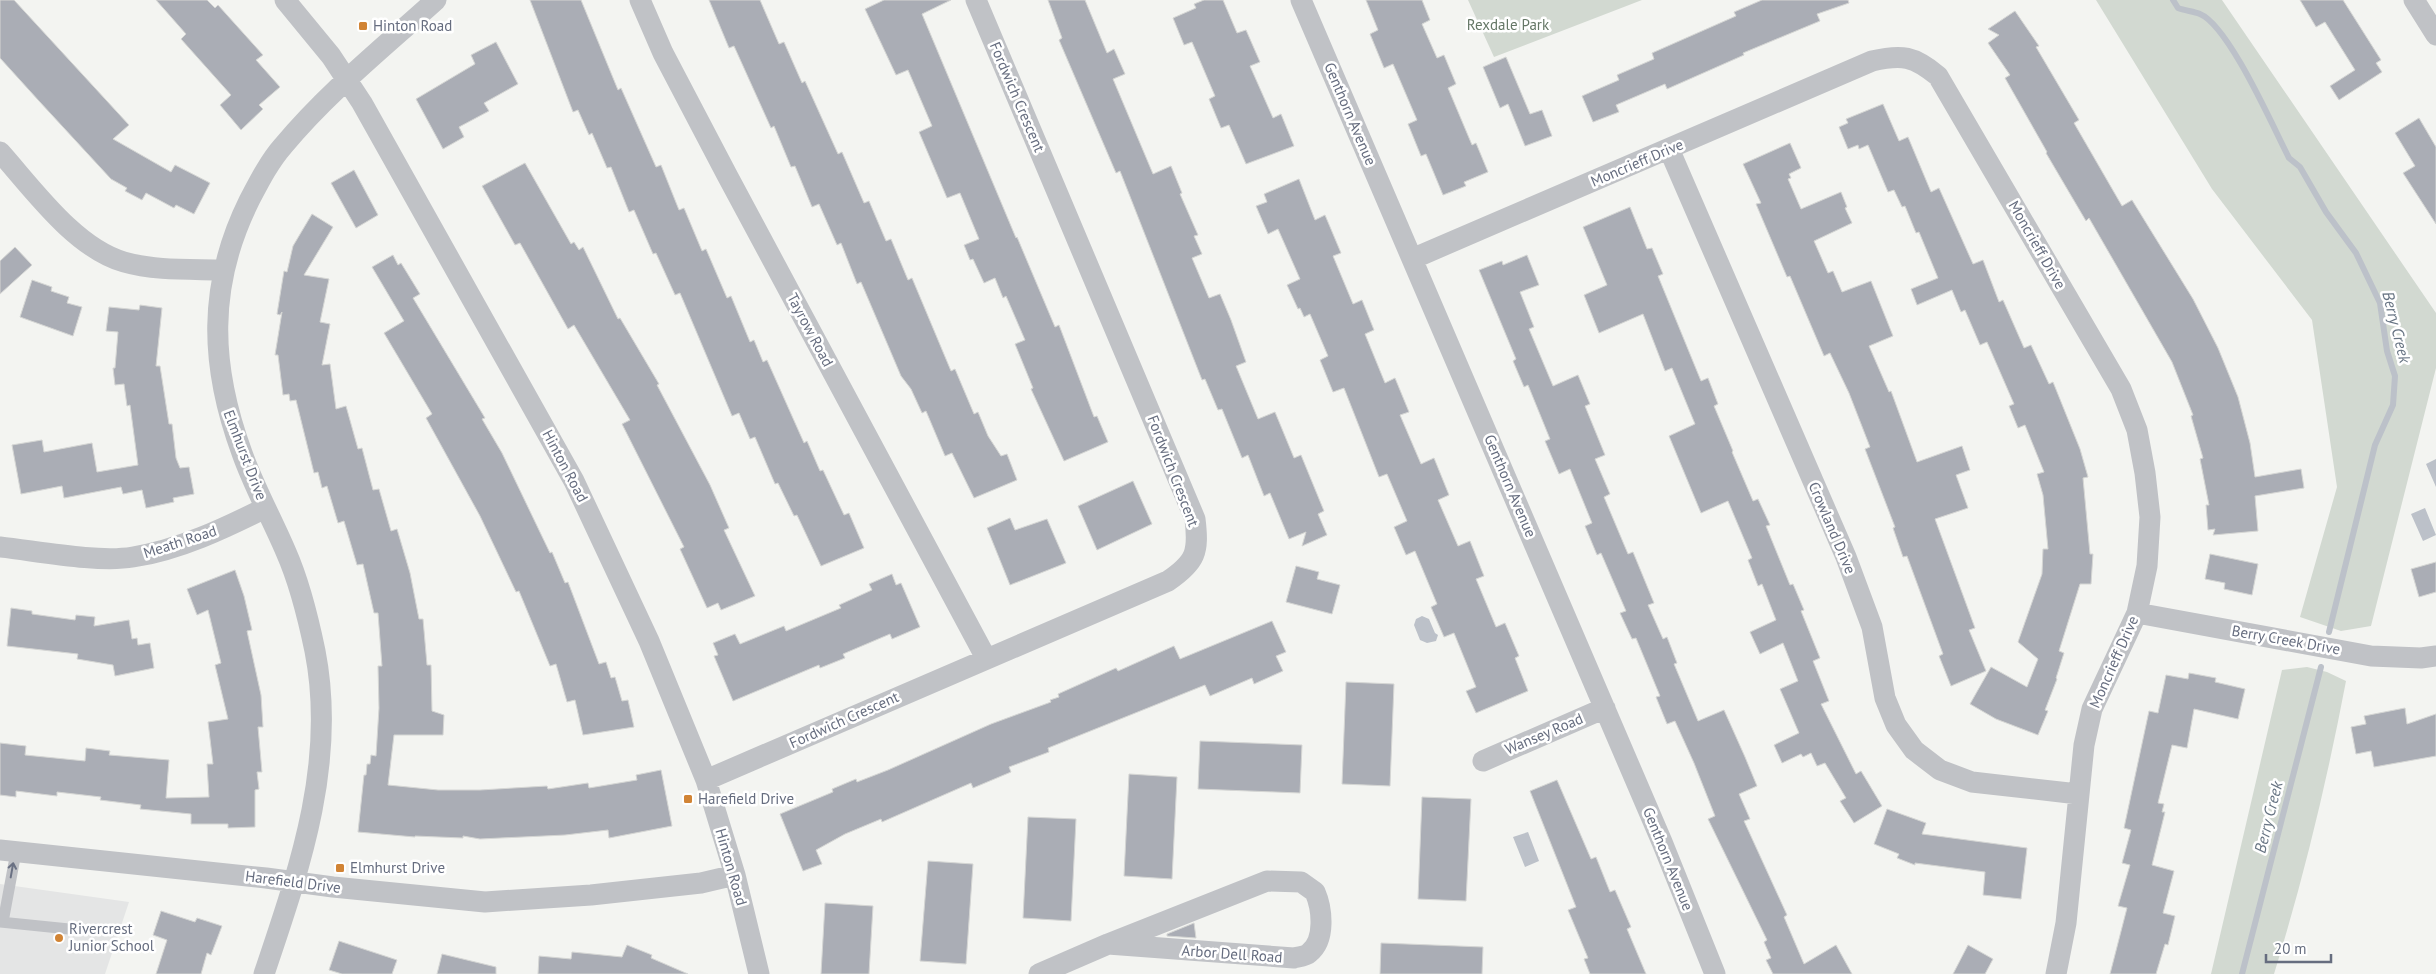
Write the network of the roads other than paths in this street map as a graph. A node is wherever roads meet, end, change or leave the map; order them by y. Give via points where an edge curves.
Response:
1 (285, 0) edge
2 (436, 0) edge
3 (640, 0) edge
4 (976, 0) edge
5 (1301, 0) edge
6 (2414, 0) edge
7 (2436, 35) edge
8 (348, 80) junction
9 (1669, 150) junction
10 (0, 152) edge
11 (1412, 259) junction
12 (223, 270) junction
13 (265, 508) junction
14 (0, 547) edge
15 (2137, 612) junction
16 (2436, 656) edge
17 (986, 658) junction
18 (1605, 708) junction
19 (1482, 761) dead end
20 (706, 780) junction
21 (2078, 794) junction
22 (8, 851) edge
23 (735, 875) junction
24 (295, 881) junction
25 (2, 922) edge
26 (69, 929) dead end
27 (1108, 944) junction
28 (264, 974) edge
29 (759, 974) edge
30 (1039, 974) edge
31 (1715, 974) edge
32 (2056, 974) edge

1 - 8 street, Hinton Road
2 - 8 street, Elmhurst Drive
3 - 17 street, Tayrow Road via 727,175
4 - 17 street, Fordwich Crescent via 1191,510 1197,536 1195,556 1185,569 1168,581
5 - 11 street, Genthorn Avenue
6 - 7 street
8 - 12 street, Elmhurst Drive via 282,147 263,175 240,220
8 - 20 street, Hinton Road via 574,481 649,641
9 - 11 street, Moncrieff Drive
9 - 15 street, Moncrieff Drive via 1872,61 1907,57 1923,63 1938,76 2098,348 2121,390 2137,430 2150,517 2147,566
9 - 21 street, Crowland Drive via 1846,557 1872,627 1885,698 1896,725 1914,750 1940,770 1972,782
10 - 12 street via 56,214 101,253 125,262 153,266
11 - 18 street, Genthorn Avenue
12 - 13 street, Elmhurst Drive via 216,330 219,371 227,412
13 - 14 street, Meath Road via 209,533 132,558 97,558
13 - 24 street, Elmhurst Drive via 287,555 300,598 315,651 320,696 322,744 315,802
15 - 16 street, Berry Creek Drive via 2371,656
15 - 21 street, Moncrieff Drive via 2092,709
17 - 20 street, Fordwich Crescent
18 - 19 street, Wansey Road
18 - 31 street, Genthorn Avenue
20 - 23 street, Hinton Road
21 - 32 street, Moncrieff Drive via 2066,923
22 - 24 street, Harefield Drive
25 -> 22 lane
23 - 24 street, Harefield Drive via 591,895 486,902
23 - 29 street, Hinton Road
24 - 28 street, Elmhurst Drive
25 - 26 lane
27 - 27 street, Arbor Dell Road via 1266,881 1301,882 1314,892 1321,920 1318,940 1309,953 1294,958
27 - 30 street, Arbor Dell Road

